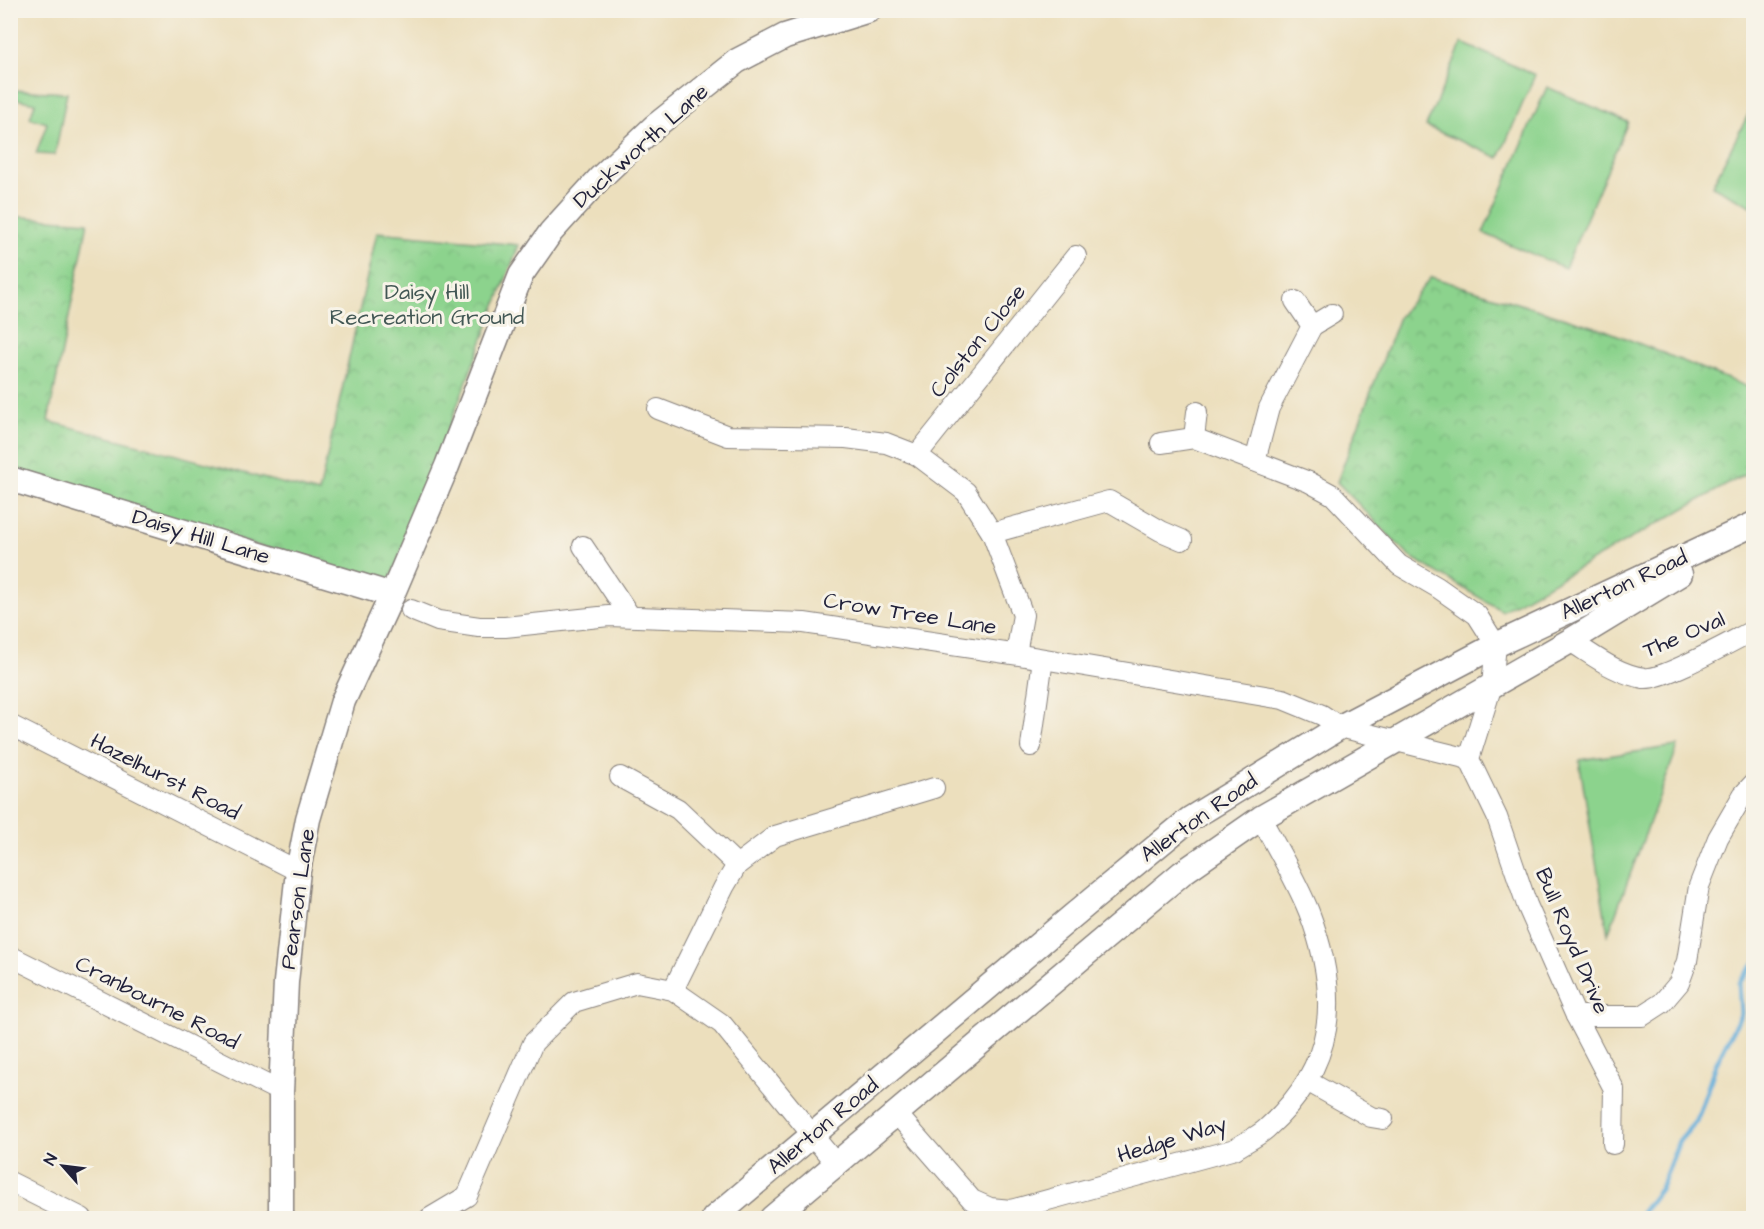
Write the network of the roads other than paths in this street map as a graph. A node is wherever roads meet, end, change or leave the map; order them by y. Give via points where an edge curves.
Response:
1 (868, 10) edge
2 (1076, 256) dead end
3 (1295, 301) dead end
4 (1332, 314) dead end
5 (1312, 326) junction
6 (658, 409) dead end
7 (1197, 411) dead end
8 (1194, 438) junction
9 (1161, 443) dead end
10 (917, 455) junction
11 (1255, 460) junction
12 (10, 479) edge
13 (1754, 524) edge
14 (1754, 529) edge
15 (992, 533) junction
16 (1182, 540) dead end
17 (583, 546) dead end
18 (392, 595) junction
19 (411, 610) dead end
20 (630, 616) junction
21 (1754, 630) edge
22 (1570, 641) junction
23 (1496, 645) junction
24 (1016, 654) junction
25 (1043, 659) junction
26 (1492, 685) junction
27 (10, 725) edge
28 (1340, 727) junction
29 (1394, 741) junction
30 (1031, 746) dead end
31 (1469, 759) junction
32 (620, 777) dead end
33 (1754, 783) edge
34 (934, 788) dead end
35 (1261, 818) junction
36 (737, 865) junction
37 (298, 871) junction
38 (10, 956) edge
39 (673, 990) junction
40 (1576, 1016) junction
41 (1307, 1081) junction
42 (281, 1092) junction
43 (896, 1113) junction
44 (1383, 1119) dead end
45 (813, 1135) junction
46 (1612, 1144) dead end
47 (836, 1164) junction
48 (10, 1182) edge
49 (82, 1218) edge
50 (281, 1218) edge
51 (430, 1218) edge
52 (714, 1218) edge
53 (773, 1218) edge

1 - 18 street, Duckworth Lane via 785,36 737,61 600,177 551,232 521,274
2 - 10 street, Colston Close
3 - 5 street
4 - 5 street
5 - 11 street via 1269,408
6 - 10 street via 728,436 846,438 886,443
7 - 8 street
8 - 9 street
8 - 11 street
10 - 15 street via 966,492
11 - 23 street via 1333,495 1399,565 1477,615
12 - 18 street, Daisy Hill Lane
13 - 23 street, Allerton Road
14 - 22 street, Allerton Road
15 - 16 street via 1109,501
15 - 24 street via 1023,615
17 - 20 street
18 - 37 street, Pearson Lane via 343,701 308,819
19 - 20 street, Crow Tree Lane via 458,626 479,627
20 - 24 street, Crow Tree Lane via 804,623
21 - 22 street, The Oval via 1690,663 1647,679 1621,672
22 - 26 street, Allerton Road
23 - 26 street
23 - 28 street, Allerton Road
24 - 25 street, Crow Tree Lane
25 - 28 street, Crow Tree Lane via 1283,699
25 - 30 street
26 - 29 street, Allerton Road
26 - 31 street
27 - 37 street, Hazelhurst Road
28 - 29 street, Crow Tree Lane
28 - 45 street, Allerton Road via 1190,819
29 - 31 street
29 - 35 street, Allerton Road
31 - 40 street, Bull Royd Drive via 1497,818 1527,905
32 - 36 street via 678,809
33 - 40 street via 1718,838 1700,886 1688,961 1679,983 1662,1003 1642,1016
34 - 36 street via 775,836
35 - 41 street, Hedge Way via 1308,910 1325,962 1328,1023
35 - 43 street, Allerton Road via 1182,873
36 - 39 street
37 - 42 street, Pearson Lane via 286,982
38 - 42 street, Cranbourne Road
39 - 45 street via 722,1024
39 - 51 street via 637,983 574,1002 532,1043 467,1196
40 - 46 street, Bull Royd Drive via 1614,1089
41 - 43 street, Hedge Way via 1265,1130 1235,1149 1011,1210 990,1208 972,1200
41 - 44 street
42 - 50 street, Pearson Lane
43 - 47 street, Allerton Road
45 - 47 street
45 - 52 street, Allerton Road
47 - 53 street, Allerton Road
48 - 49 street

